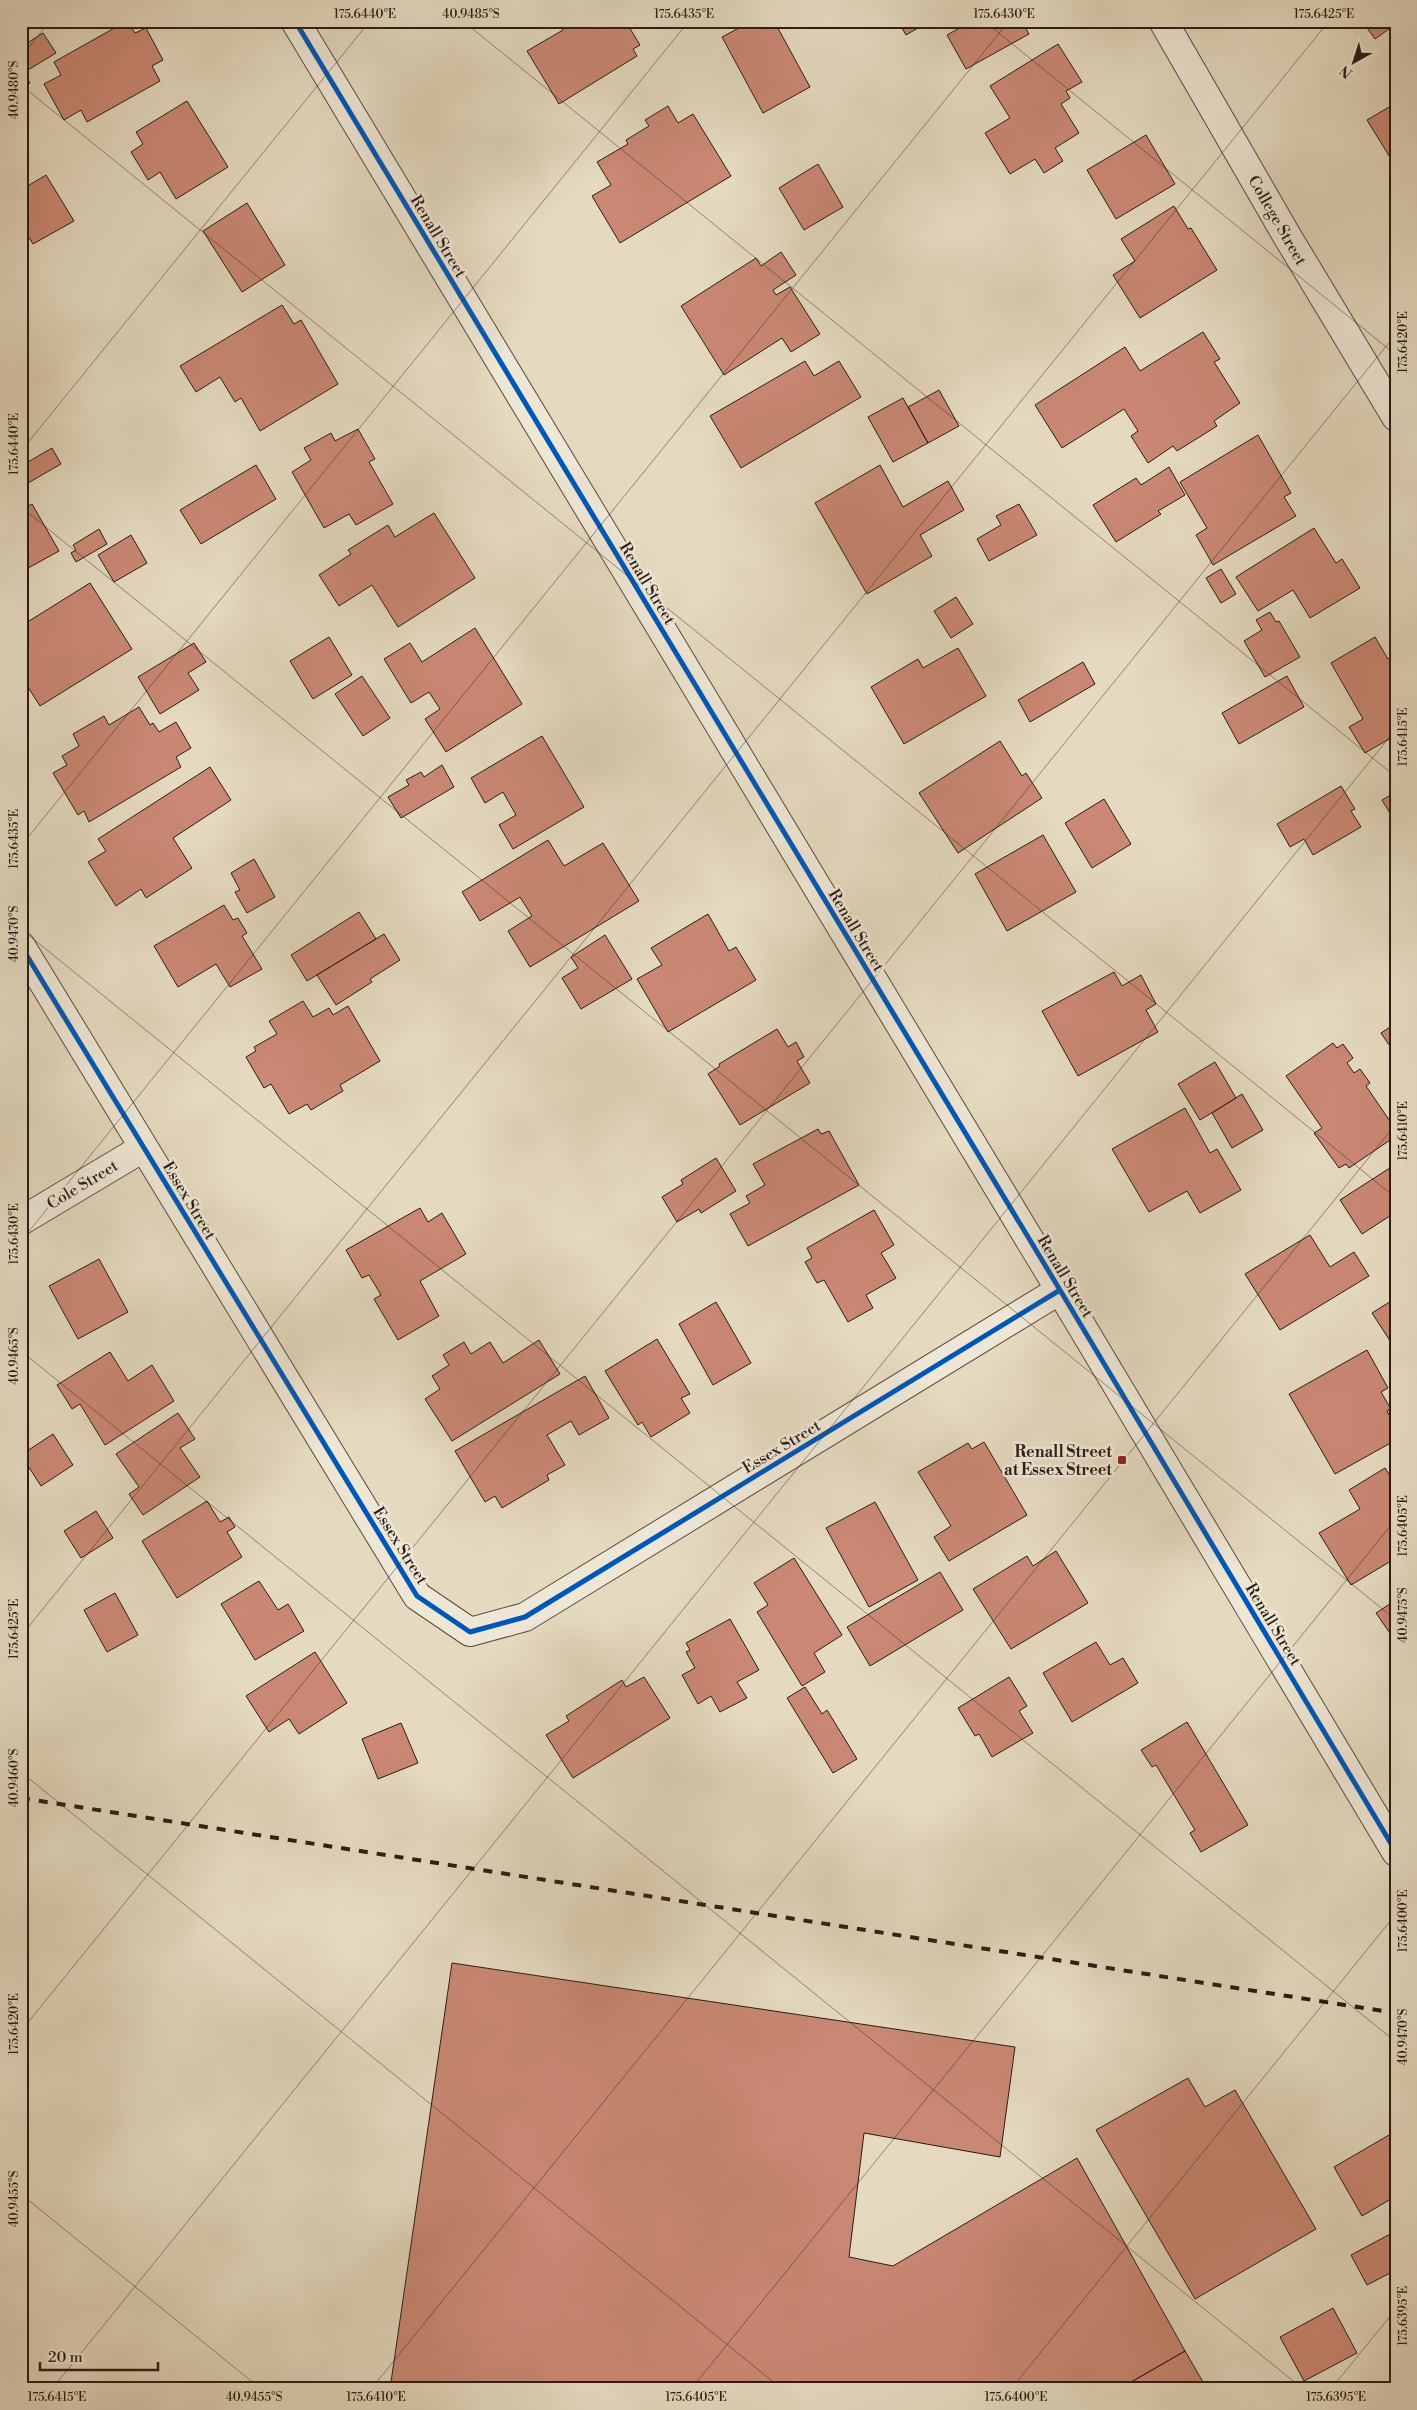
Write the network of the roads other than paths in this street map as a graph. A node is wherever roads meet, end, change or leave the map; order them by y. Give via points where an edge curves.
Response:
1 (296, 21) edge
2 (1163, 21) edge
3 (1396, 417) edge
4 (21, 946) edge
5 (143, 1148) junction
6 (21, 1221) edge
7 (1060, 1290) junction
8 (1395, 1850) edge

1 - 7 street, Renall Street
2 - 3 street, College Street
4 - 5 street, Essex Street
5 - 6 street, Cole Street
5 - 7 street, Essex Street via 418,1596 470,1632 525,1617
7 - 8 street, Renall Street

